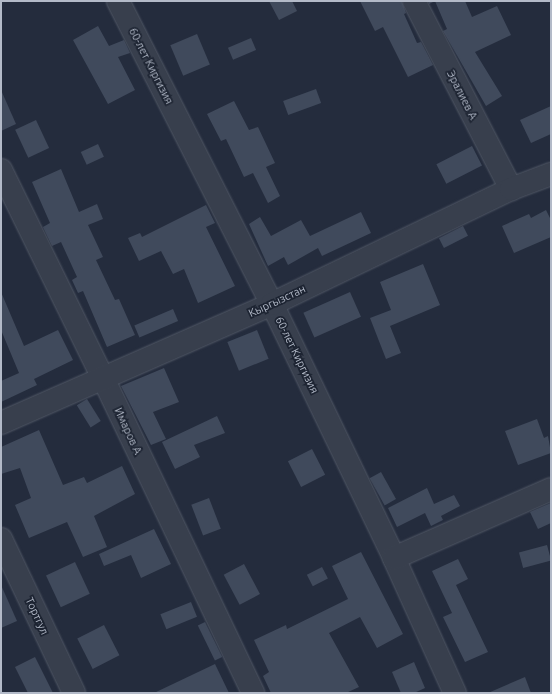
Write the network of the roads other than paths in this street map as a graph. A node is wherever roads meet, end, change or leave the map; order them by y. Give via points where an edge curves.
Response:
1 (118, 1) edge
2 (414, 1) edge
3 (1, 170) edge
4 (551, 174) edge
5 (510, 189) junction
6 (272, 304) junction
7 (103, 378) junction
8 (1, 423) edge
9 (551, 489) edge
10 (1, 539) edge
11 (394, 558) junction
12 (74, 693) edge
13 (252, 693) edge
14 (455, 693) edge

1 - 6 street, 60-лет Киргизия
2 - 5 street, Эралиев А
3 - 7 street, Имаров А
4 - 5 street, Кыргызстан
5 - 6 street, Кыргызстан
6 - 7 street, Кыргызстан
6 - 11 street, 60-лет Киргизия
7 - 8 street, Кыргызстан
7 - 13 street, Имаров А
9 - 11 street
10 - 12 street, Тортгул
11 - 14 street, 60-лет Киргизия

